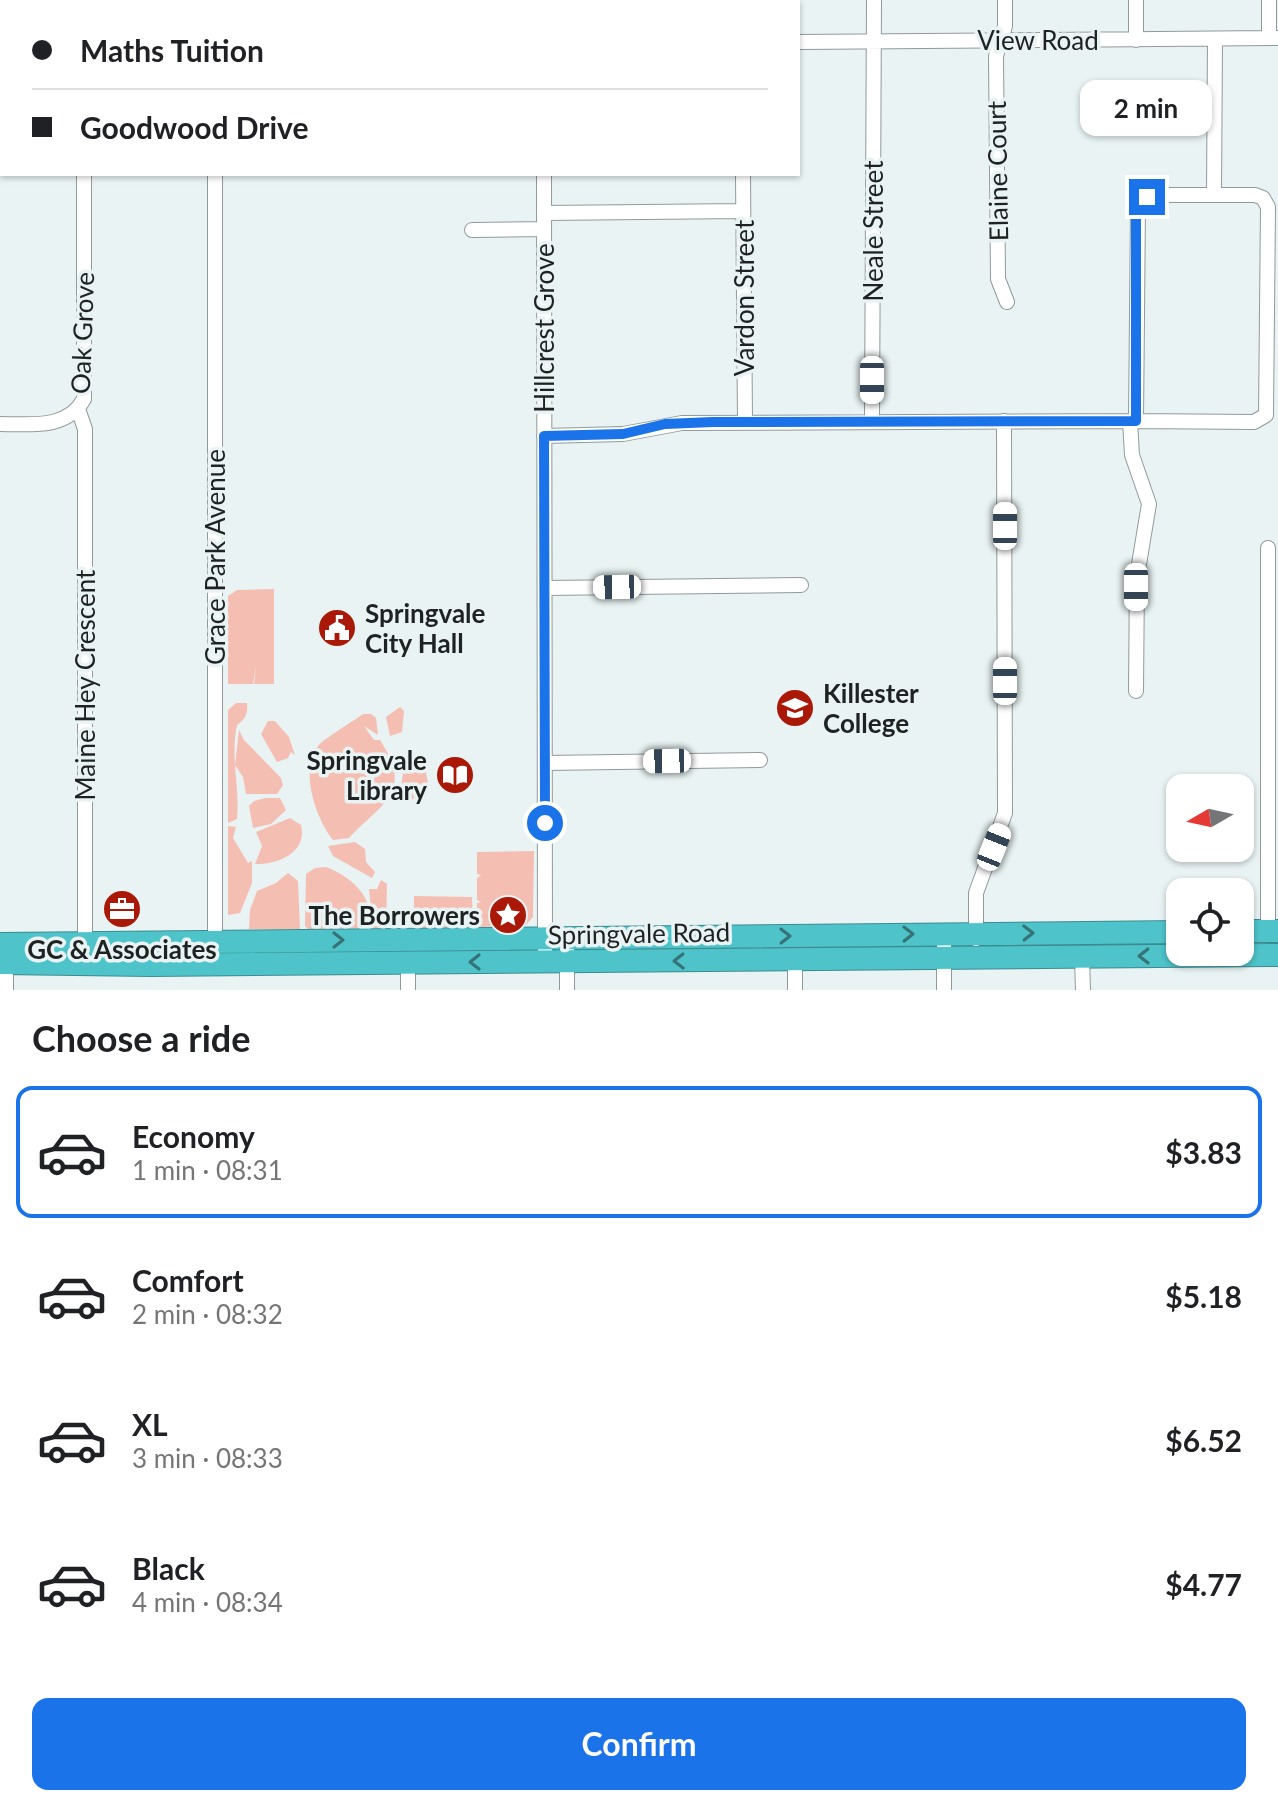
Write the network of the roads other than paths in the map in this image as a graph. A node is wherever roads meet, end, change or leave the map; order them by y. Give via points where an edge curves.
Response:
1 (874, 0) edge
2 (1005, 0) edge
3 (1136, 0) edge
4 (1269, 0) edge
5 (1274, 38) edge
6 (1215, 39) junction
7 (1002, 40) junction
8 (1136, 40) junction
9 (874, 41) junction
10 (800, 42) edge
11 (84, 176) edge
12 (215, 176) edge
13 (544, 176) edge
14 (743, 176) edge
15 (1214, 195) junction
16 (743, 211) junction
17 (544, 213) junction
18 (544, 229) junction
19 (472, 230) dead end
20 (1007, 302) dead end
21 (78, 409) junction
22 (872, 421) junction
23 (1004, 421) junction
24 (1133, 421) junction
25 (745, 422) junction
26 (0, 424) edge
27 (544, 436) junction
28 (1268, 548) dead end
29 (801, 585) dead end
30 (545, 588) junction
31 (1136, 691) dead end
32 (760, 760) dead end
33 (545, 763) junction
34 (1273, 931) edge
35 (1166, 932) edge
36 (944, 934) junction
37 (975, 934) junction
38 (556, 938) junction
39 (288, 940) junction
40 (215, 941) junction
41 (85, 952) junction
42 (3, 953) edge
43 (1278, 955) edge
44 (944, 957) junction
45 (976, 957) junction
46 (1082, 957) junction
47 (795, 959) junction
48 (556, 962) junction
49 (408, 963) junction
50 (288, 964) junction
51 (6, 990) edge
52 (408, 990) edge
53 (567, 990) edge
54 (795, 990) edge
55 (944, 990) edge
56 (1083, 990) edge

1 - 9 street, Neale Street
2 - 7 street, Elaine Court
3 - 8 street
4 - 5 street
5 - 6 street, View Road
6 - 8 street, View Road
6 - 15 street
7 - 8 street, View Road
7 - 9 street, View Road
7 - 20 street, Elaine Court via 996,56 998,279
9 - 10 street, View Road
9 - 22 street, Neale Street
11 - 21 street, Oak Grove via 84,393
12 - 40 street, Grace Park Avenue
13 - 17 street, Hillcrest Grove
14 - 16 street, Vardon Street
15 - 24 street via 1151,195 1136,209
15 - 24 street via 1257,195 1267,204 1269,422
16 - 17 street
16 - 25 street, Vardon Street
17 - 18 street, Hillcrest Grove
18 - 19 street
18 - 27 street, Hillcrest Grove
21 - 26 street, Oak Grove via 53,422
21 - 41 street, Maine Hey Crescent via 85,429
22 - 23 street
22 - 25 street
23 - 24 street
23 - 37 street via 1005,813 975,895
24 - 31 street via 1132,455 1149,504 1137,576
25 - 27 street
27 - 30 street, Hillcrest Grove
28 - 34 street
29 - 30 street
30 - 33 street, Hillcrest Grove
32 - 33 street
33 - 38 street, Hillcrest Grove
37 -> 35 highway, Springvale Road
36 - 37 highway, Springvale Road
38 -> 36 highway, Springvale Road
36 - 44 street
37 - 45 street
39 -> 38 highway, Springvale Road
38 - 48 street, Hillcrest Grove
38 - 48 street
39 - 40 highway, Springvale Road
39 - 50 highway
40 - 41 highway, Springvale Road
41 - 42 highway, Springvale Road
41 - 50 highway, Springvale Road
42 - 51 street
43 -> 46 highway, Springvale Road
44 - 45 highway, Springvale Road
44 - 47 highway, Springvale Road
44 - 55 street
45 - 46 highway, Springvale Road
46 - 56 street
47 -> 48 highway, Springvale Road
47 - 54 street
48 -> 49 highway, Springvale Road
48 - 53 street
49 - 50 highway, Springvale Road
49 - 52 street

